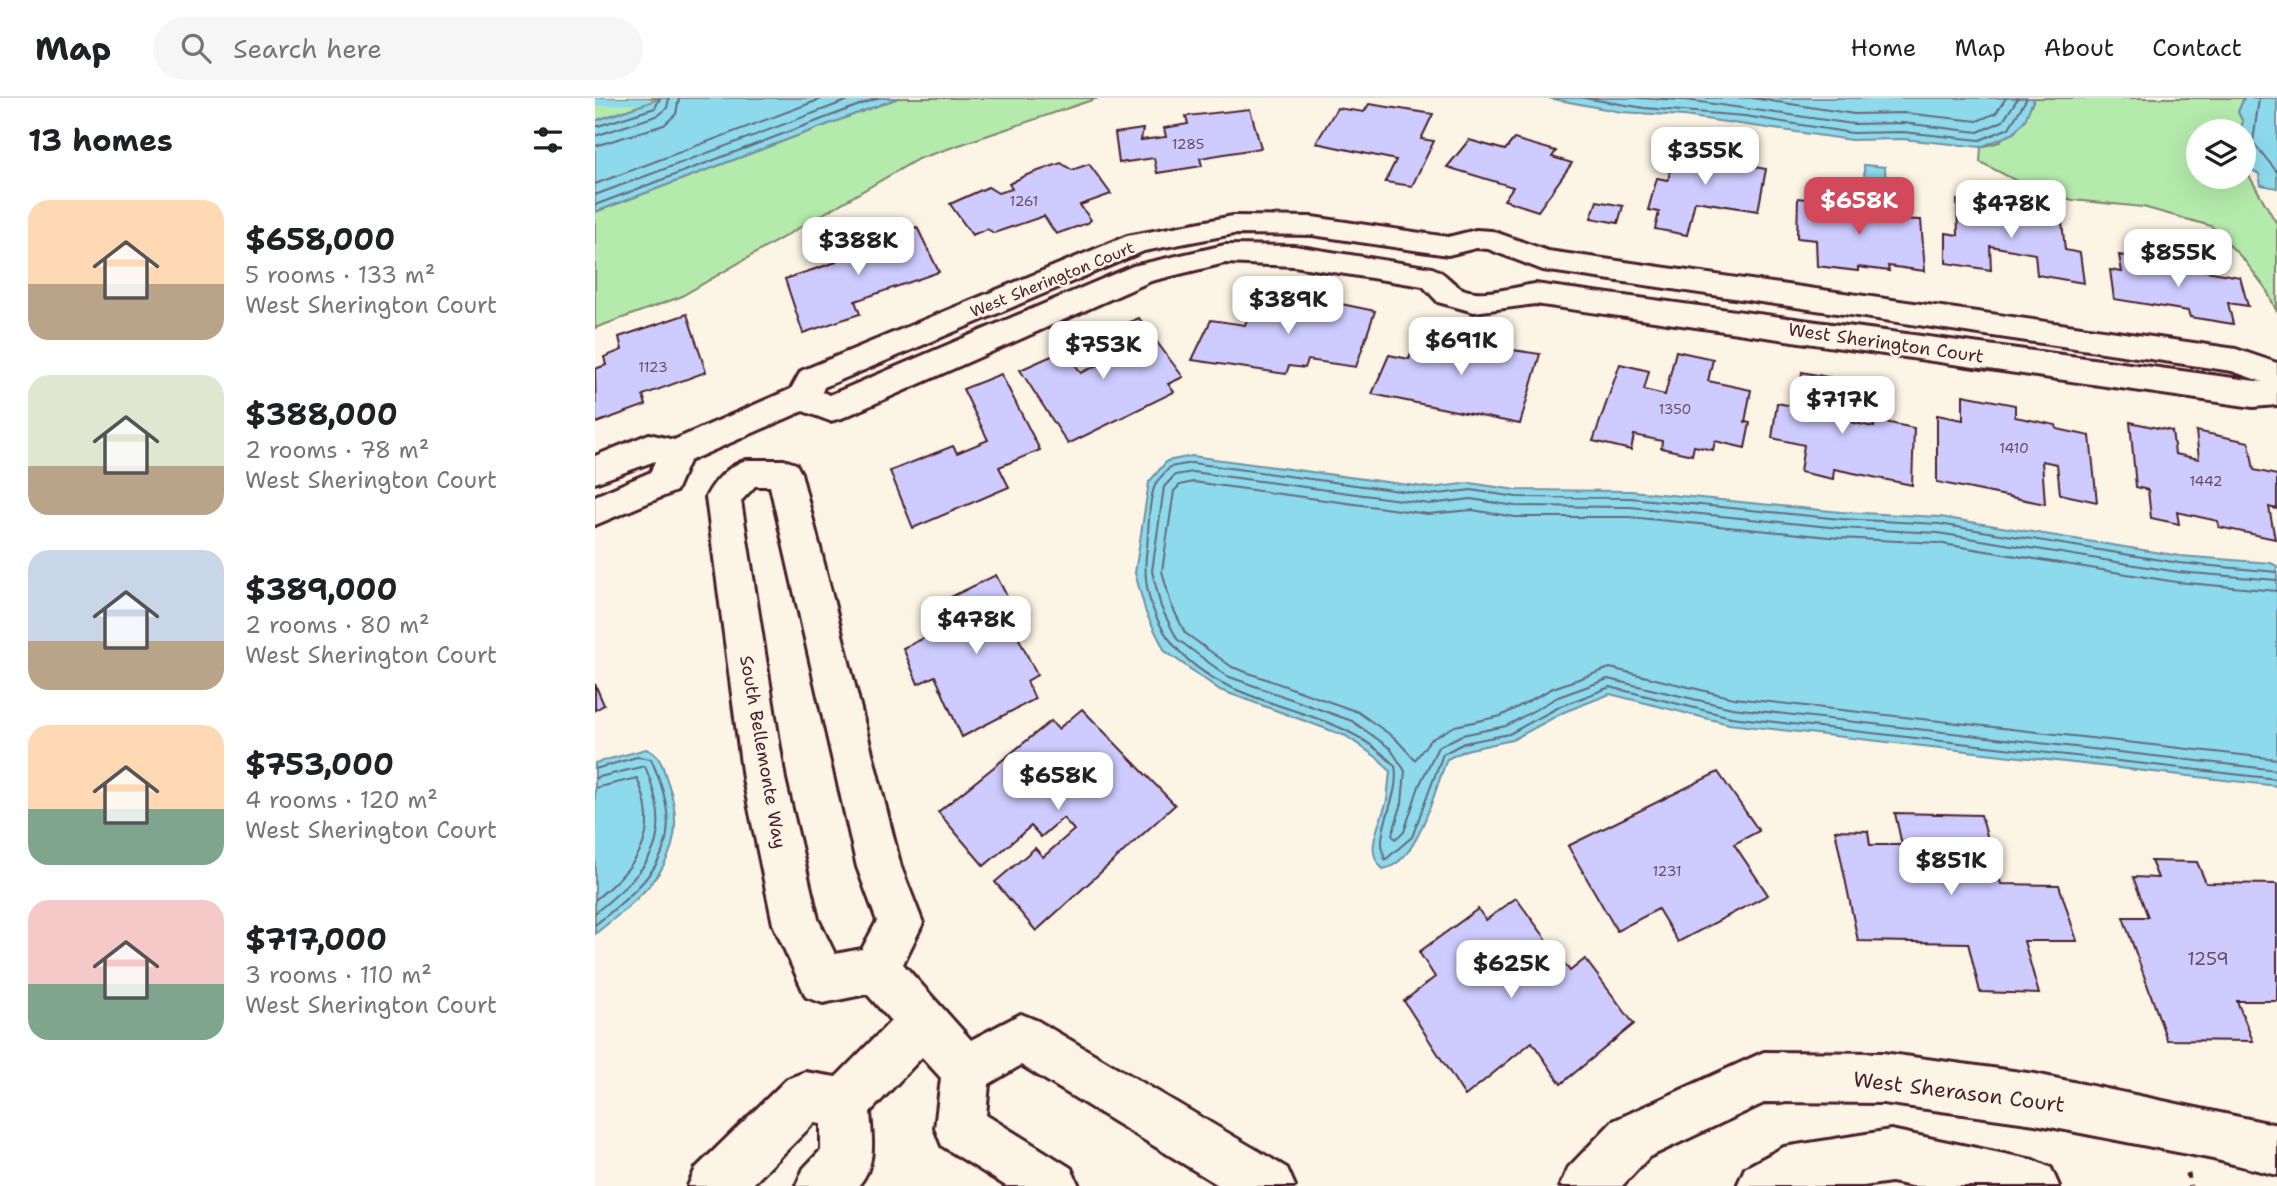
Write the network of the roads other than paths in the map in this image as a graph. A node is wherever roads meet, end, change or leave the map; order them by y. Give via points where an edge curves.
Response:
1 (1506, 244) junction
2 (1448, 246) junction
3 (1432, 278) junction
4 (1496, 300) junction
5 (2277, 375) edge
6 (2277, 393) edge
7 (803, 397) junction
8 (733, 427) junction
9 (676, 453) junction
10 (595, 470) edge
11 (747, 473) junction
12 (595, 511) edge
13 (876, 968) junction
14 (923, 1022) junction
15 (966, 1070) junction
16 (845, 1104) junction
17 (2277, 1150) edge
18 (714, 1186) edge
19 (822, 1186) edge
20 (1053, 1186) edge
21 (1269, 1186) edge
22 (1586, 1186) edge
23 (1763, 1186) edge
24 (2033, 1186) edge

1 - 2 street, West Sherington Court via 1476,239
1 - 4 street via 1524,260 1525,279 1510,296
1 - 5 street, West Sherington Court via 1543,260 2236,360
2 - 3 street via 1433,260
2 - 7 street, West Sherington Court via 1312,226 1233,225 1137,243 812,379
3 - 4 street, West Sherington Court via 1449,295 1463,300
3 - 7 street, West Sherington Court via 1294,256 1226,254 1143,274 830,409
4 - 6 street, West Sherington Court via 1535,294 2253,395
7 - 8 street, West Sherington Court
8 - 9 street, West Sherington Court
8 - 11 street
9 - 10 street via 649,447
9 - 12 street via 664,481
11 - 13 street via 784,473 879,867 900,923
11 - 13 street, South Bellemonte Way via 723,498 764,779 796,923 823,980
13 - 14 street
14 - 15 street
14 - 16 street
15 - 20 street via 960,1128
15 - 21 street via 1021,1038
16 - 18 street via 805,1097
16 - 19 street via 847,1160
17 - 22 street, West Sherason Court via 2035,1099 1883,1078 1764,1077 1631,1139
23 - 24 street via 1784,1173 1891,1156

